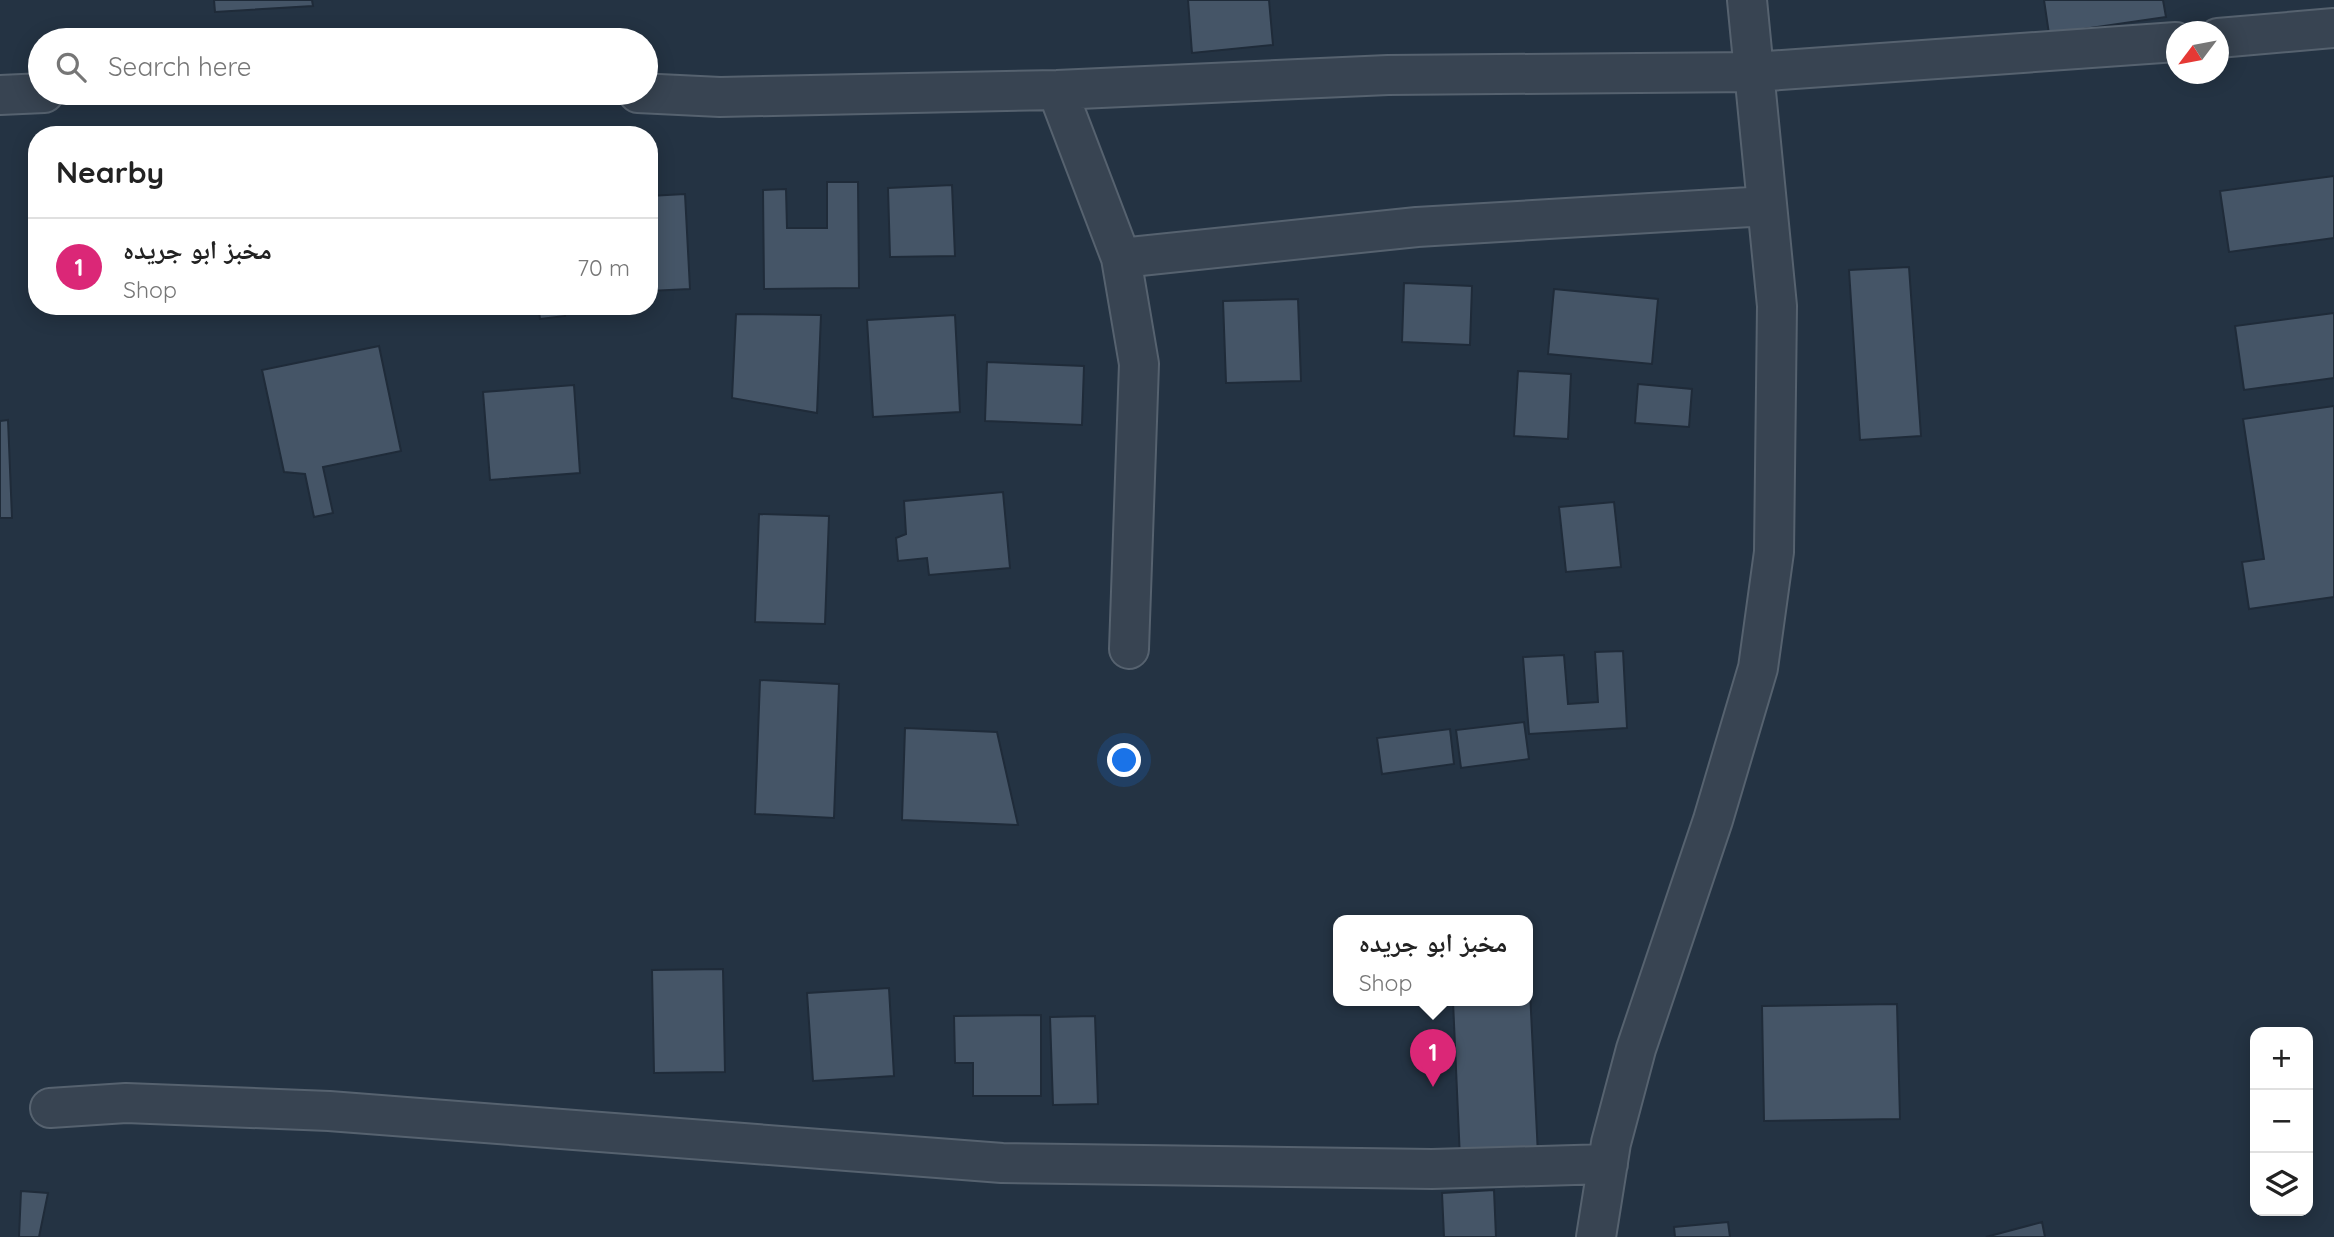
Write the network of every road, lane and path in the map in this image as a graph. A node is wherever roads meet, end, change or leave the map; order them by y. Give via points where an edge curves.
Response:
1 (1747, 0) edge
2 (2334, 29) edge
3 (2229, 37) edge
4 (2166, 43) edge
5 (1754, 72) junction
6 (1057, 90) junction
7 (28, 94) edge
8 (658, 94) edge
9 (0, 95) edge
10 (1767, 206) junction
11 (1121, 258) junction
12 (1129, 649) dead end
13 (50, 1108) dead end
14 (1608, 1164) junction
15 (1596, 1237) edge

1 - 5 street
2 - 3 street
4 - 5 street
5 - 6 street via 1388,75
5 - 10 street
6 - 8 street via 720,97
6 - 11 street
7 - 9 street
10 - 11 street via 1416,227
10 - 14 street via 1777,306 1774,552 1758,668 1636,1049
11 - 12 street via 1139,364
13 - 14 street via 126,1103 329,1111 1002,1163 1432,1169
14 - 15 street

